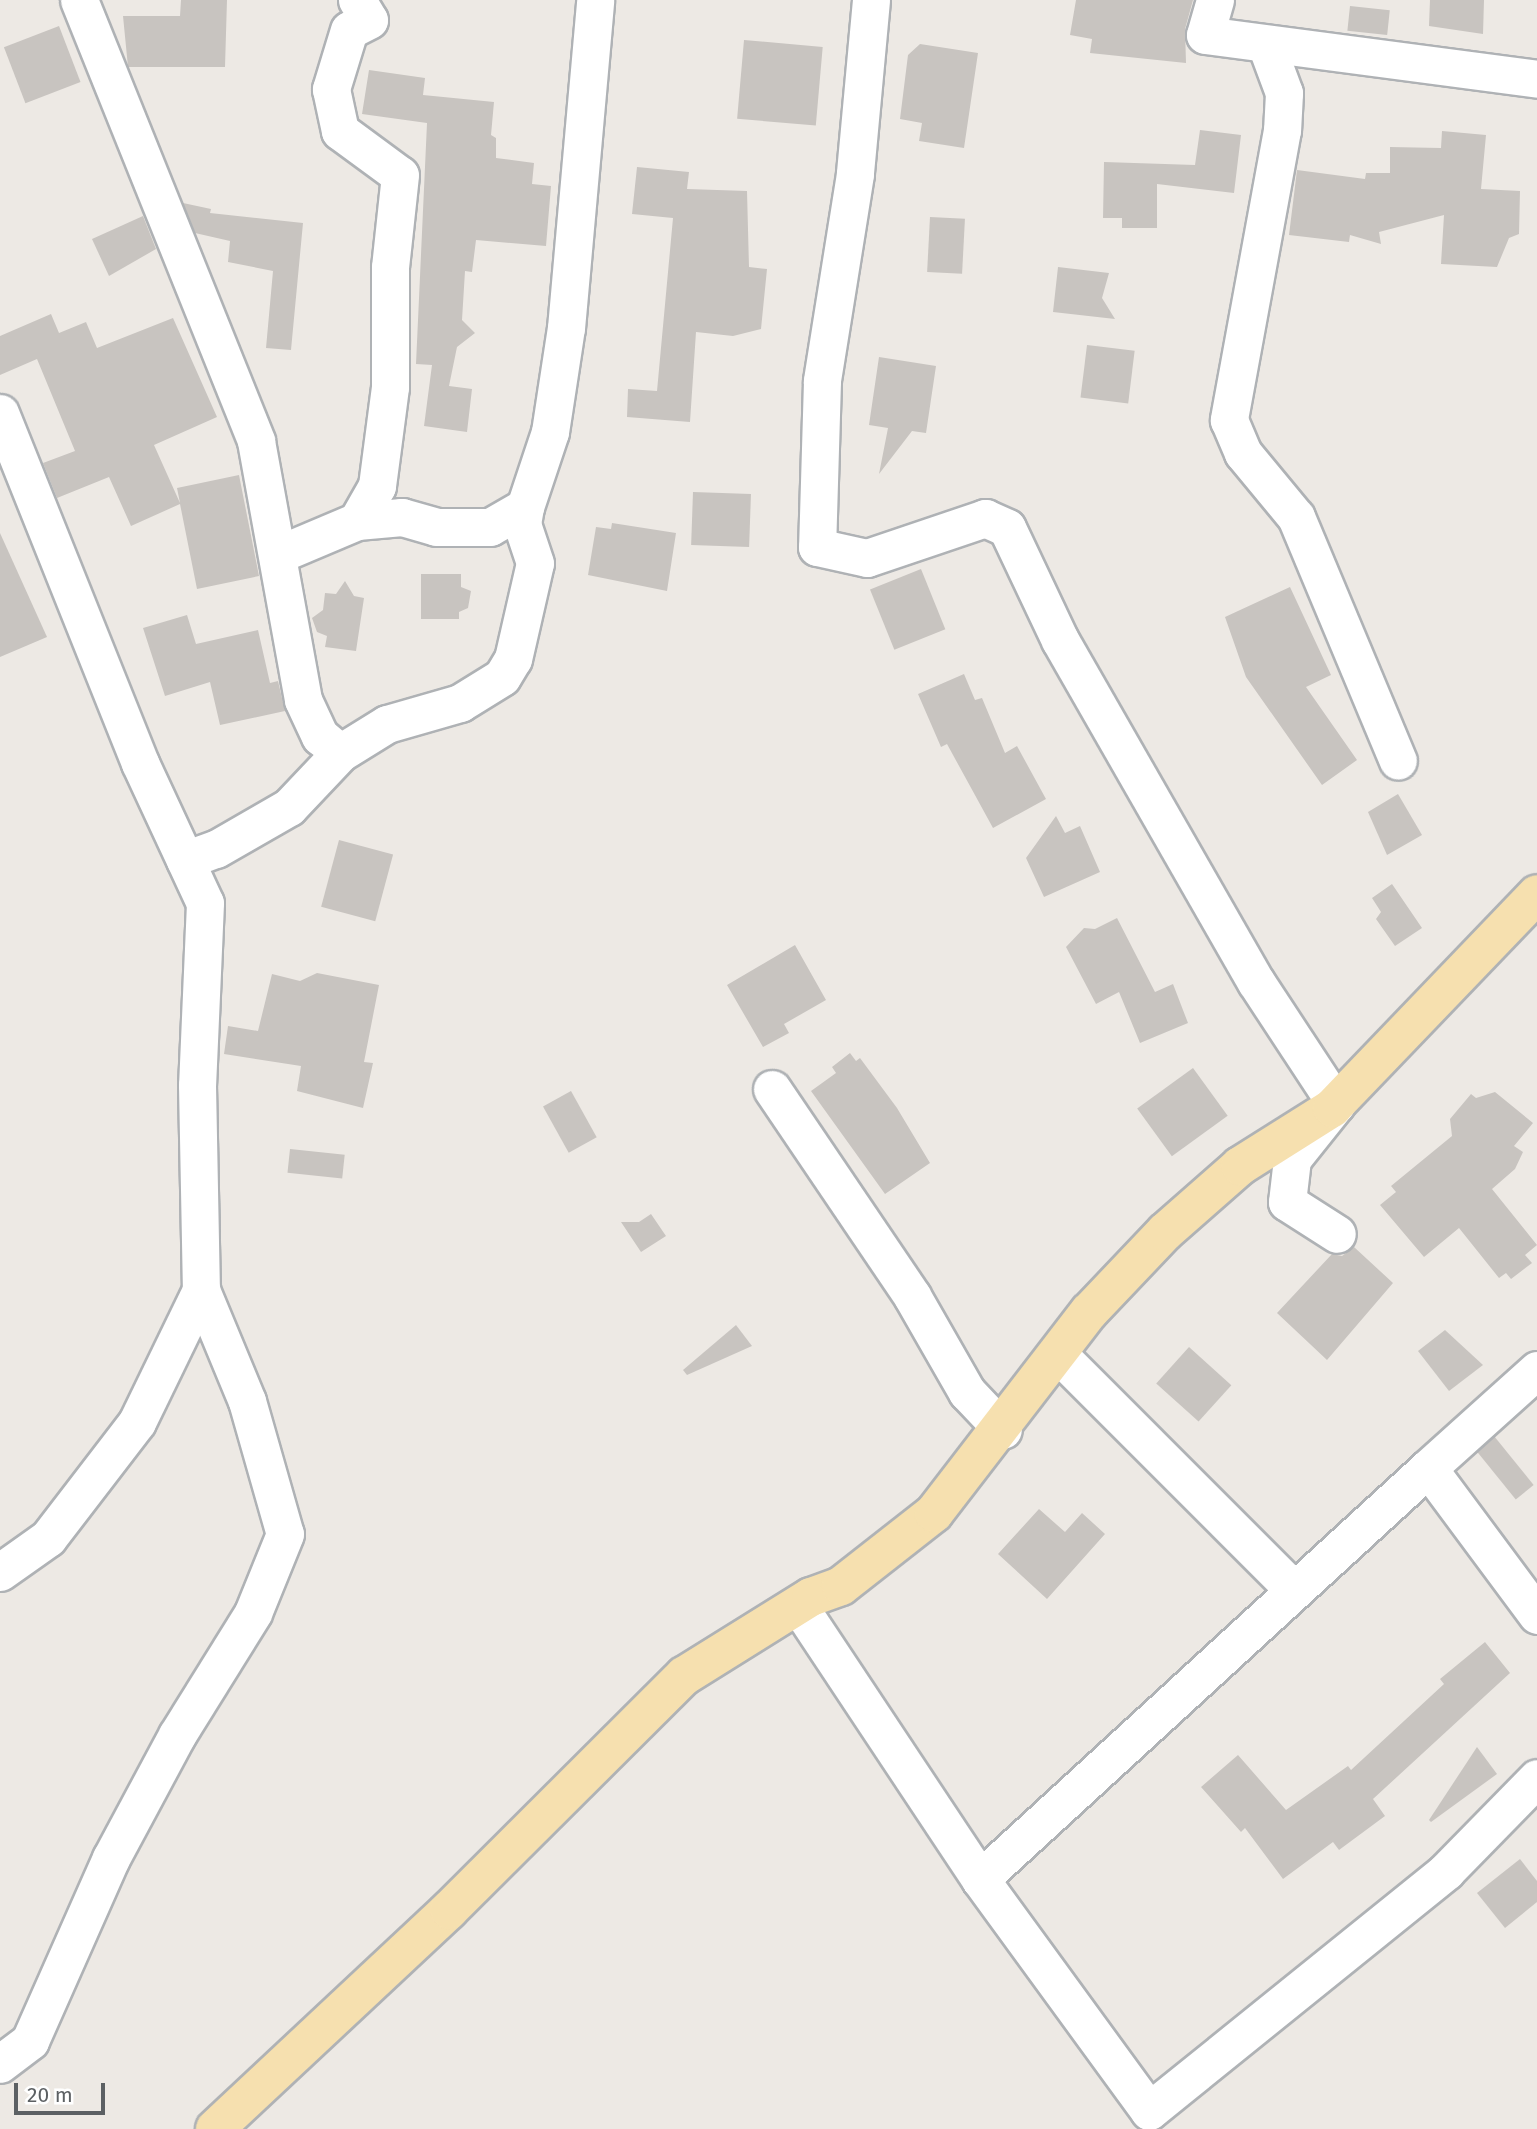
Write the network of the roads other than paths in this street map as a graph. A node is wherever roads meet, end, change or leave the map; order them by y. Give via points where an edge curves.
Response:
1 (79, 0) edge
2 (356, 0) edge
3 (595, 0) edge
4 (871, 0) edge
5 (1215, 0) edge
6 (1267, 47) junction
7 (1537, 79) edge
8 (0, 413) edge
9 (525, 507) junction
10 (357, 521) junction
11 (279, 554) junction
12 (340, 753) junction
13 (1398, 761) dead end
14 (185, 860) junction
15 (1537, 894) edge
16 (772, 1089) dead end
17 (1336, 1104) junction
18 (1337, 1234) dead end
19 (201, 1290) junction
20 (1059, 1355) junction
21 (1537, 1370) edge
22 (1003, 1430) junction
23 (1427, 1468) junction
24 (0, 1572) edge
25 (1294, 1590) junction
26 (798, 1605) junction
27 (1537, 1615) edge
28 (1537, 1778) edge
29 (979, 1879) junction
30 (0, 2064) edge
31 (215, 2129) edge

1 - 11 street via 256,441
2 - 10 street via 369,20 349,30 331,89 340,131 400,175 390,267 390,387 377,486
3 - 9 street via 566,328 550,432
4 - 17 street via 855,174 822,381 817,547 867,558 985,518 1007,528 1060,640 1256,982
5 - 6 street via 1205,36
6 - 7 street
6 - 13 street via 1284,93 1282,130 1229,419 1243,453 1296,517
8 - 14 street via 135,752
9 - 10 street via 490,527 436,527 402,517
9 - 12 street via 523,524 535,563 513,659 502,677 460,703 387,723
10 - 11 street
11 - 12 street via 303,700 320,736
12 - 14 street via 289,807 216,849
14 - 19 street via 205,904 197,1085
15 - 17 main road
16 - 22 street via 912,1296 967,1392
17 - 18 street via 1292,1159 1287,1202
17 - 20 main road via 1240,1166 1165,1232 1089,1312
19 - 24 street via 138,1422 48,1538
19 - 30 street via 247,1401 285,1534 253,1613 177,1735 111,1858 30,2041
20 - 22 main road
20 - 25 street
21 - 23 street
22 - 26 main road via 934,1513 842,1586
23 - 25 street
23 - 27 street
25 - 29 street
26 - 29 street
26 - 31 main road via 684,1676 449,1910
28 - 29 street via 1446,1871 1149,2111

